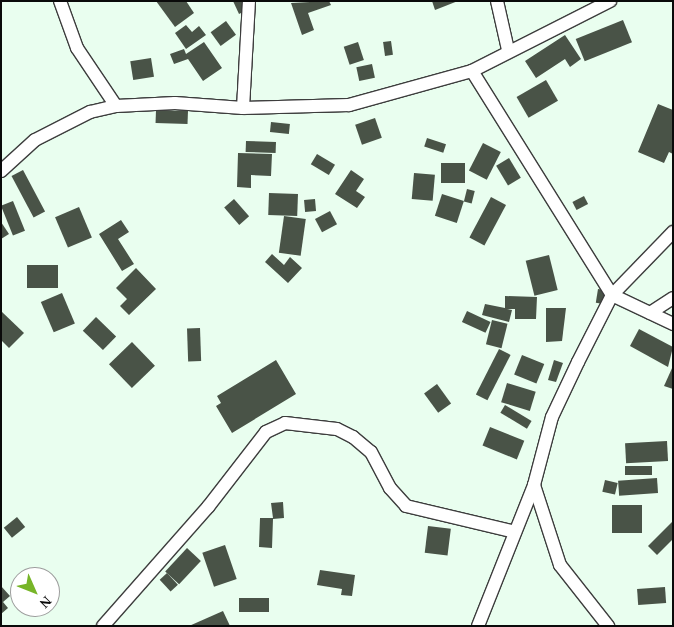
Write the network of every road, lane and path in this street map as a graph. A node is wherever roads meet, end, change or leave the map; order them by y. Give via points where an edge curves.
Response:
1 (60, 1) edge
2 (249, 1) edge
3 (497, 1) edge
4 (610, 1) edge
5 (508, 50) junction
6 (472, 71) junction
7 (116, 106) junction
8 (243, 108) junction
9 (1, 171) edge
10 (673, 232) edge
11 (612, 295) junction
12 (673, 298) edge
13 (650, 313) junction
14 (673, 324) edge
15 (534, 485) junction
16 (515, 532) junction
17 (103, 626) edge
18 (478, 626) edge
19 (608, 626) edge

1 - 7 street via 77,48
2 - 8 street
3 - 5 street
4 - 5 street
5 - 6 street
6 - 8 street via 349,105
6 - 11 street
7 - 8 street via 175,103
7 - 9 street via 90,112 36,140
10 - 11 street
11 - 13 street
11 - 15 street via 552,417
12 - 13 street
13 - 14 street
15 - 16 street
15 - 19 street via 560,565
16 - 17 street via 406,506 390,488 370,452 353,437 337,429 285,423 266,432 208,507
16 - 18 street

